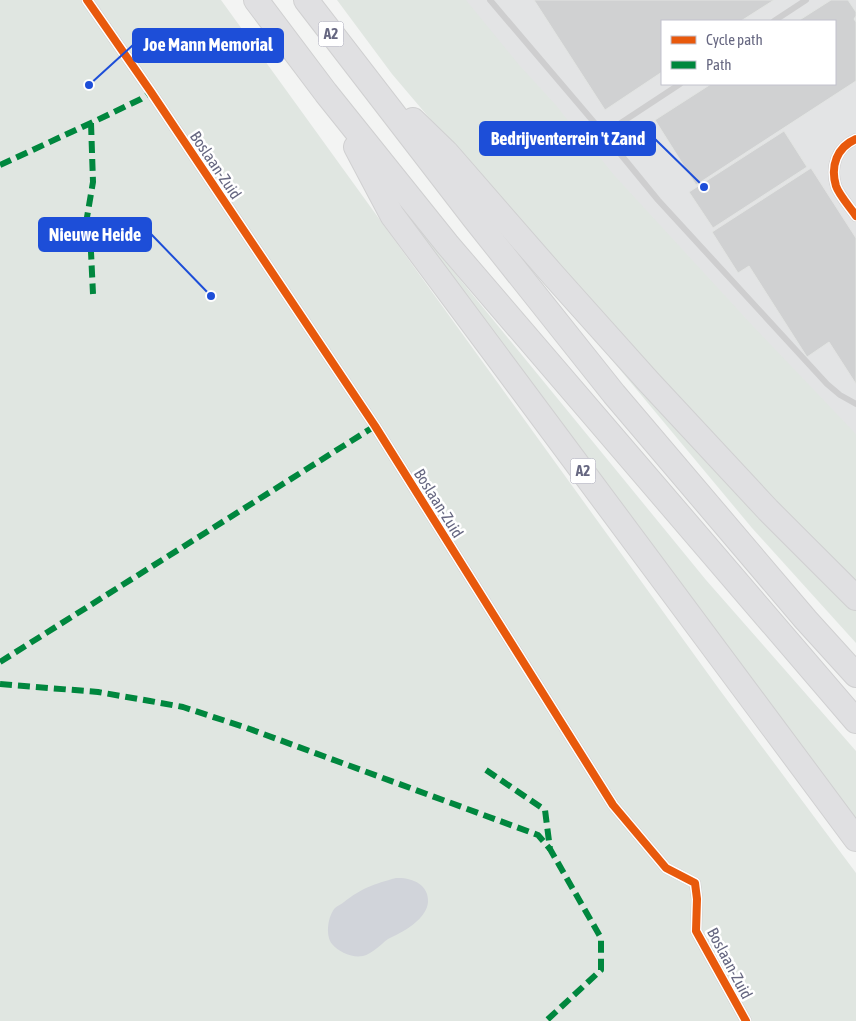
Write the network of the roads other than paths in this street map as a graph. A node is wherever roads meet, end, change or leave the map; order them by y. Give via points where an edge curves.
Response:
1 (87, 0) edge
2 (256, 0) edge
3 (306, 0) edge
4 (490, 0) edge
5 (806, 0) edge
6 (776, 20) edge
7 (357, 67) junction
8 (678, 85) edge
9 (326, 93) junction
10 (604, 134) junction
11 (856, 139) edge
12 (856, 216) edge
13 (856, 404) edge
14 (856, 598) edge
15 (856, 674) edge
16 (856, 721) edge
17 (856, 839) edge
18 (746, 1021) edge

1 - 18 street, Boslaan-Zuid via 375,426 613,805 666,868 695,883 696,931
2 - 9 highway, A2
3 - 7 highway, A2
4 - 10 lane
5 - 6 lane
7 - 14 highway, A2 via 446,152 648,381 768,510
7 - 15 highway, A2 via 614,394 806,620
8 - 10 lane
9 - 16 highway, A2 via 447,244
9 - 17 highway, A2 via 392,215
10 - 13 lane via 658,200 827,384
11 - 12 street via 836,156 834,173 837,187

